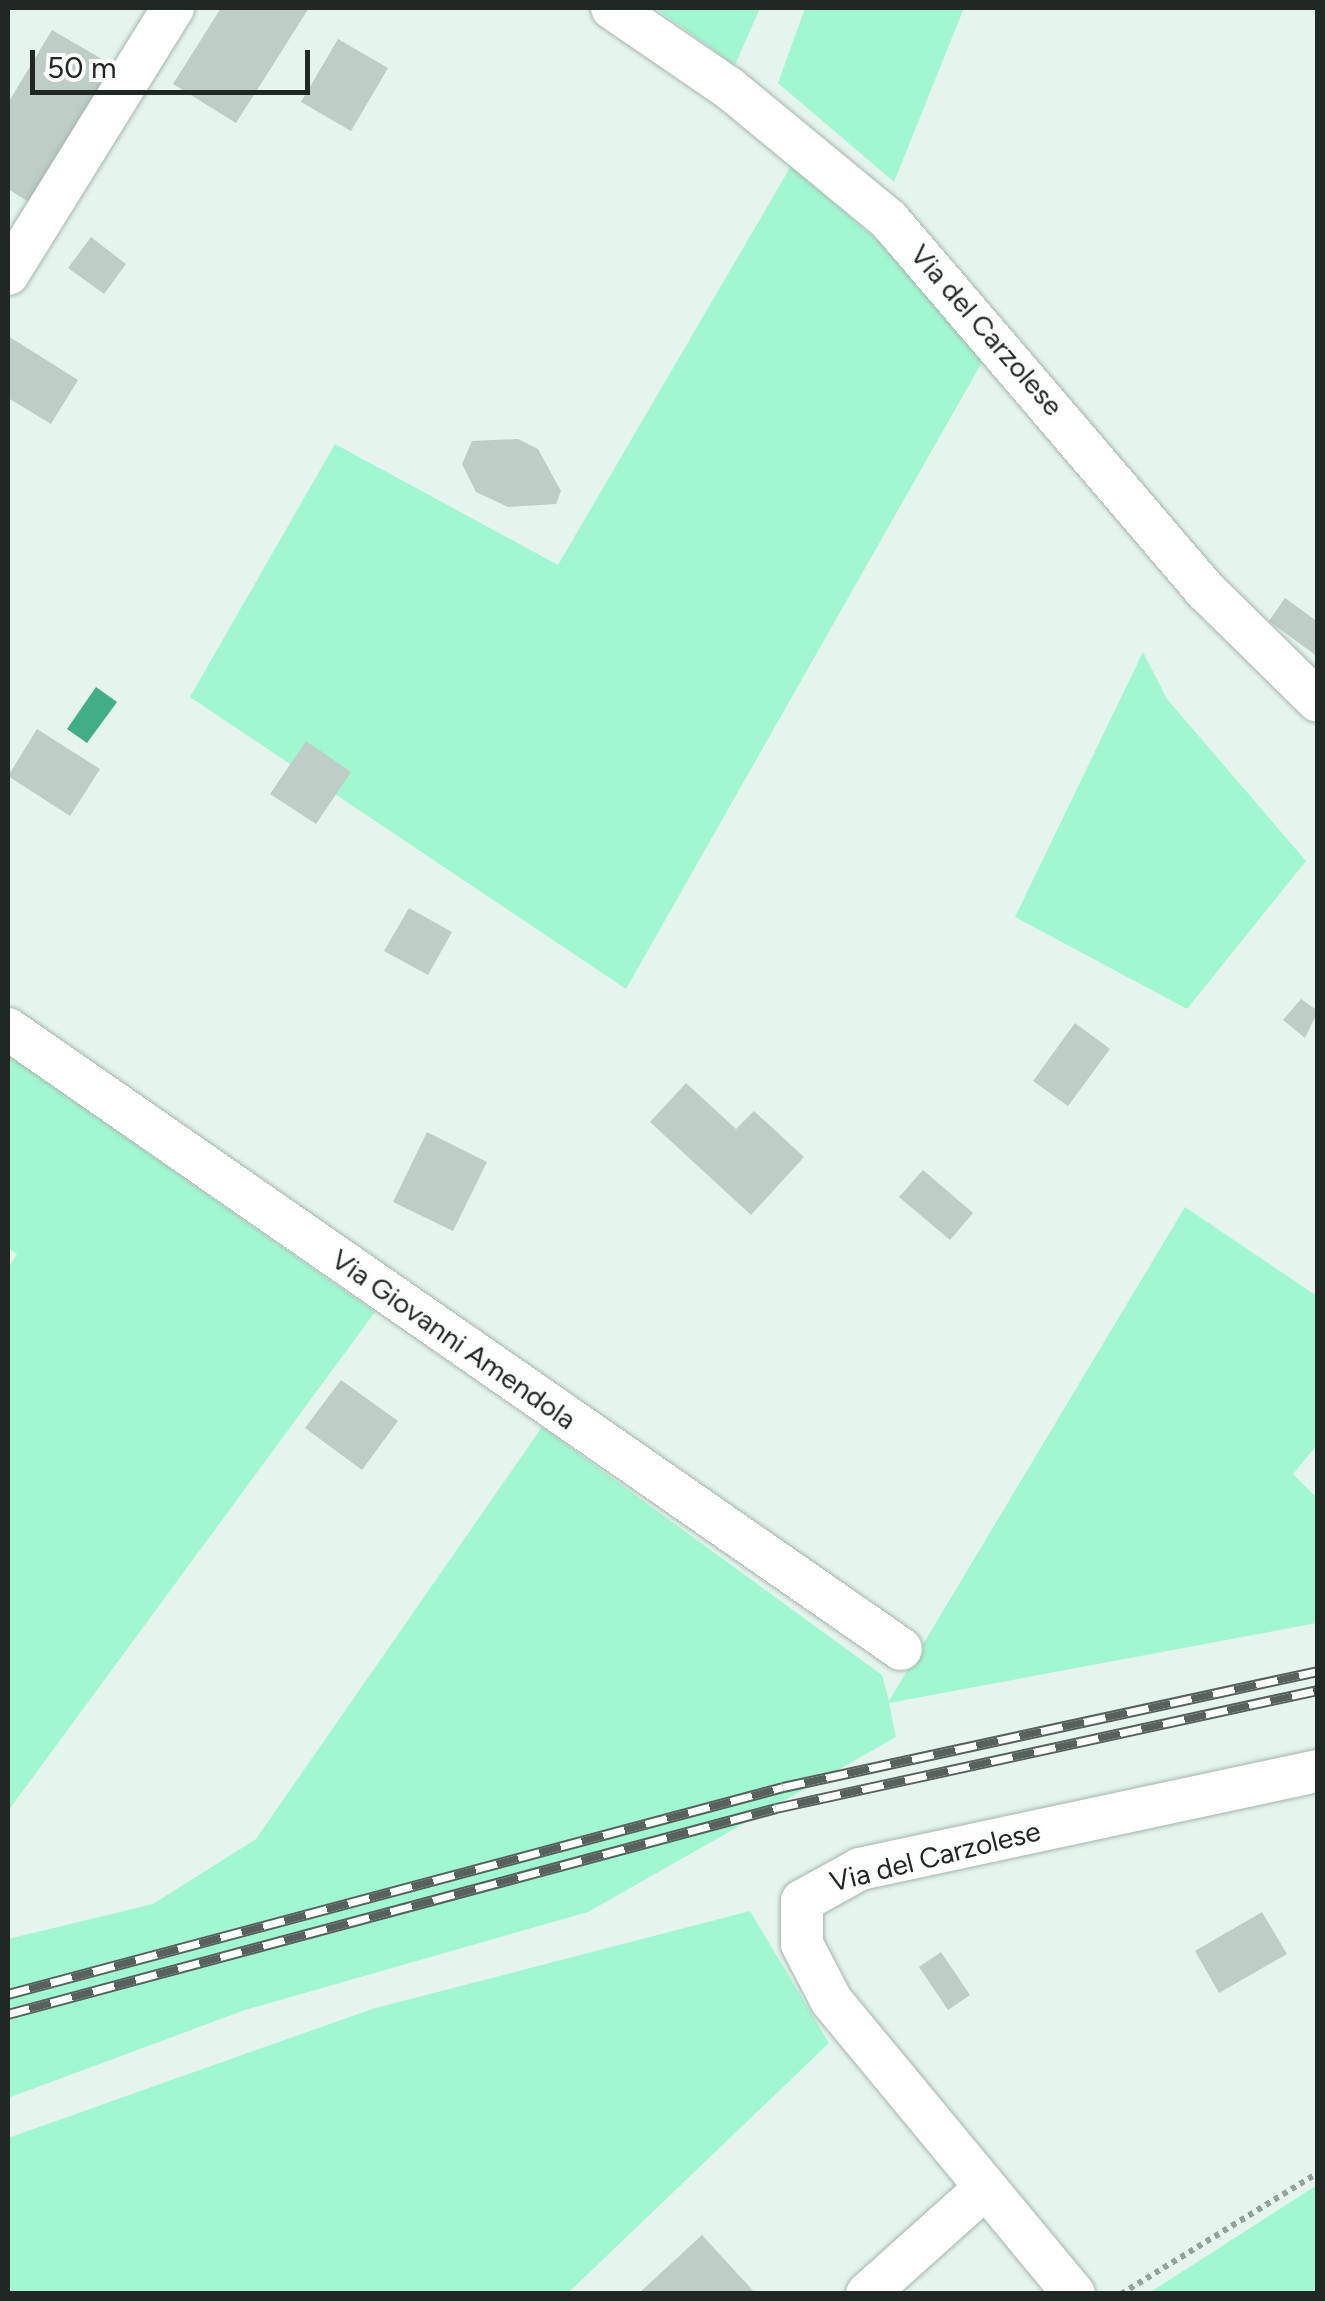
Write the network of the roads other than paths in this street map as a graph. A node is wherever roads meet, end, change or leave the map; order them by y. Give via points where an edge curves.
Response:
1 (172, 8) edge
2 (612, 8) edge
3 (8, 274) edge
4 (1318, 700) edge
5 (8, 1029) edge
6 (900, 1649) dead end
7 (1318, 1770) edge
8 (985, 2188) junction
9 (866, 2294) edge
10 (1074, 2294) edge

1 - 3 street
2 - 4 street, Via del Carzolese via 729,88 889,220 1205,590
5 - 6 street, Via Giovanni Amendola
7 - 8 street, Via del Carzolese via 860,1869 802,1901 802,1944 831,2000
8 - 9 street
8 - 10 street, Via del Carzolese

